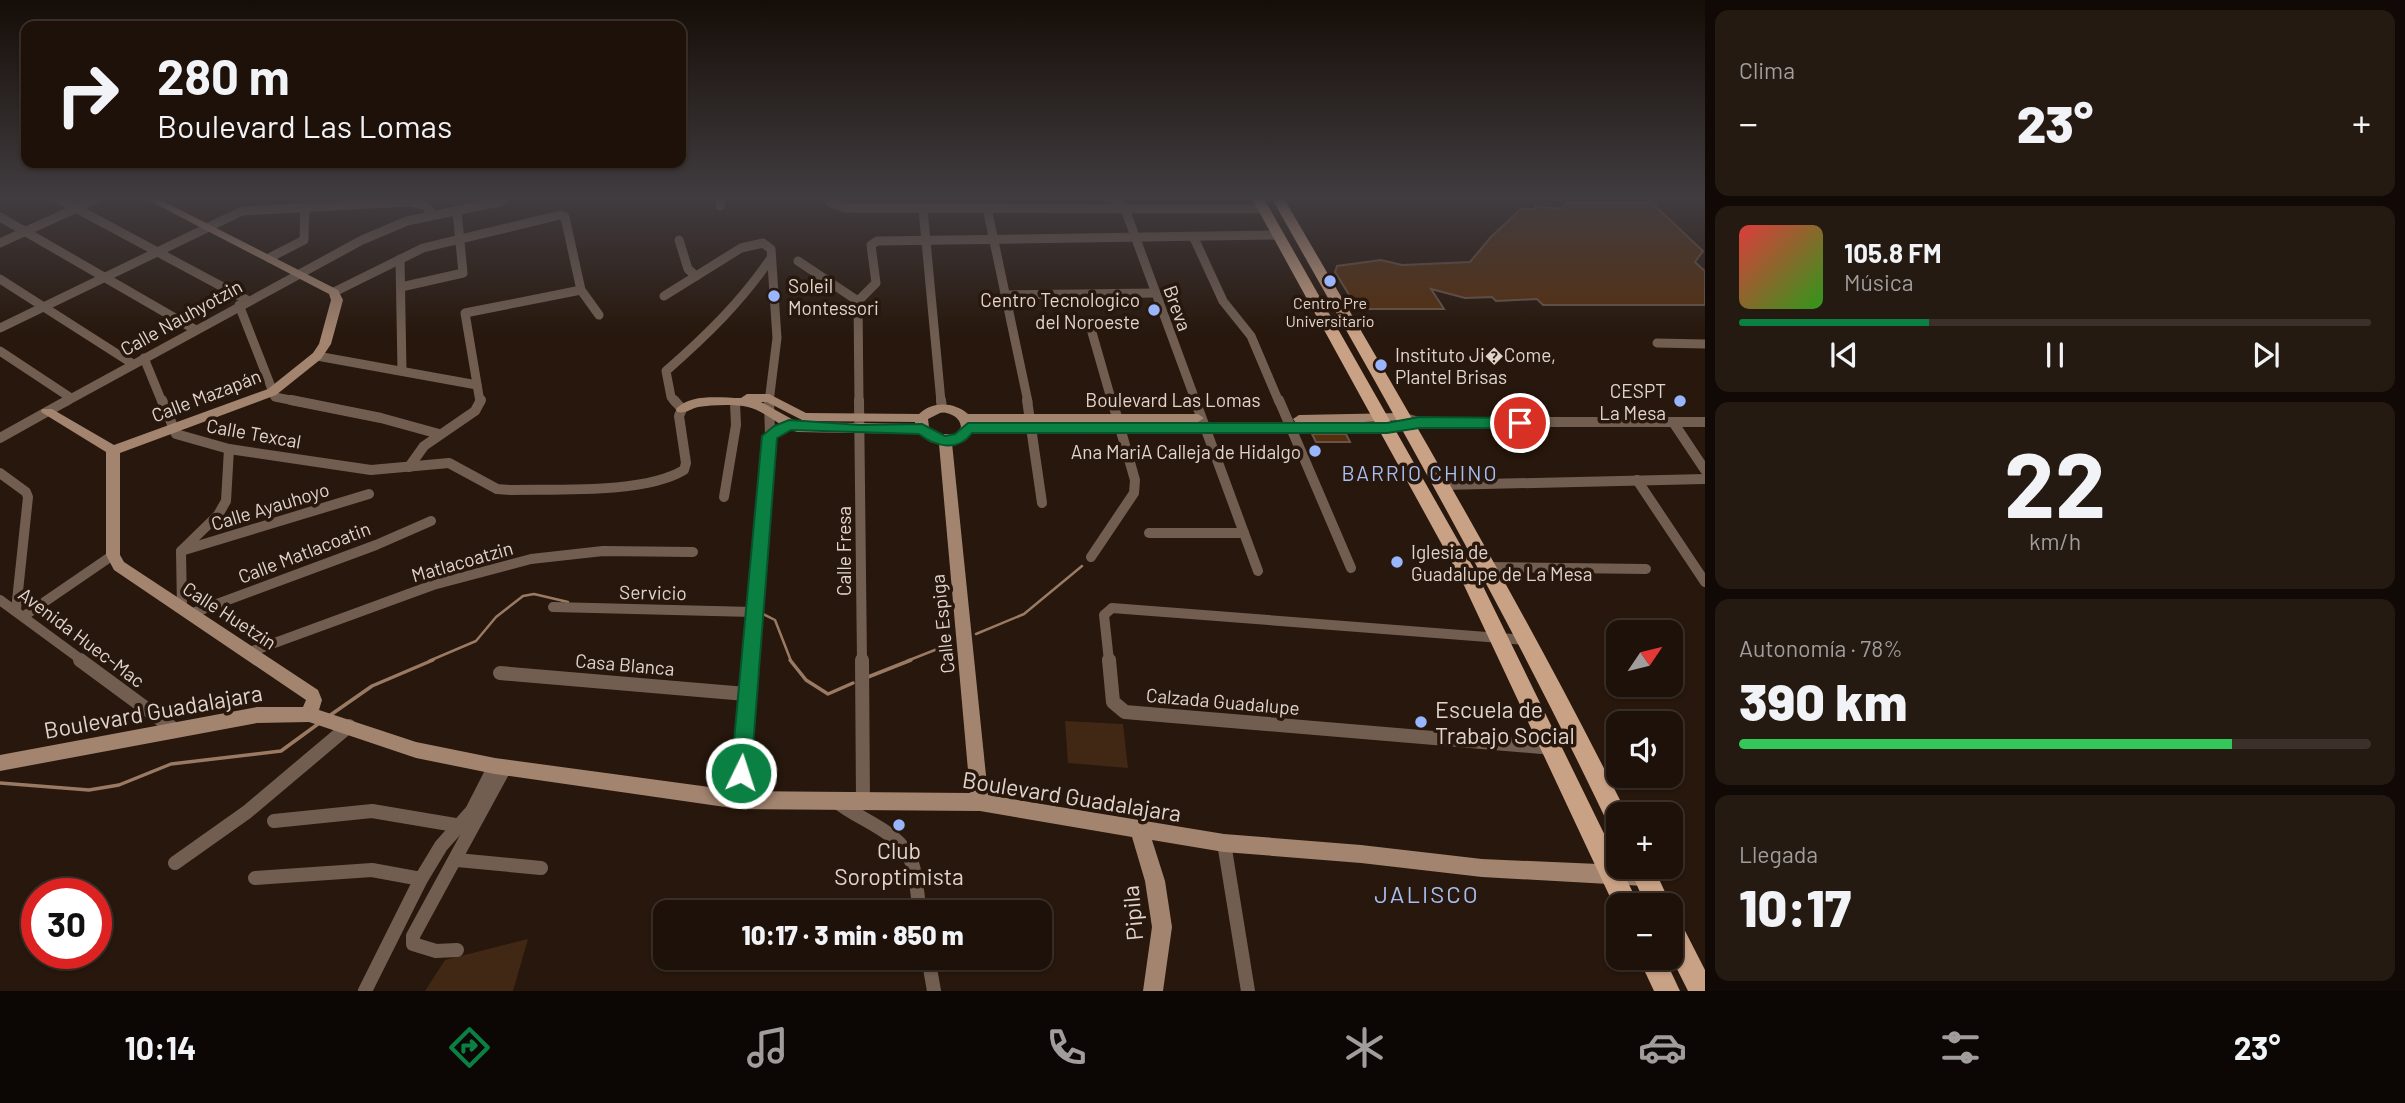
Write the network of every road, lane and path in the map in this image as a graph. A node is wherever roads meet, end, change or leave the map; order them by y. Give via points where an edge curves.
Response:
1 (43, 243) edge
2 (139, 243) edge
3 (173, 243) edge
4 (239, 243) edge
5 (298, 243) edge
6 (358, 243) edge
7 (444, 243) edge
8 (460, 243) edge
9 (571, 243) edge
10 (680, 243) edge
11 (872, 243) edge
12 (926, 243) edge
13 (995, 243) edge
14 (1136, 243) edge
15 (1197, 243) edge
16 (1284, 243) edge
17 (1302, 243) edge
18 (155, 252) junction
19 (269, 258) junction
20 (771, 258) junction
21 (400, 259) junction
22 (799, 261) dead end
23 (297, 273) junction
24 (696, 276) junction
25 (102, 278) junction
26 (0, 279) edge
27 (401, 286) junction
28 (581, 290) junction
29 (334, 292) junction
30 (1154, 293) junction
31 (1006, 295) junction
32 (664, 296) dead end
33 (858, 301) junction
34 (243, 302) junction
35 (44, 307) junction
36 (599, 315) dead end
37 (1089, 322) dead end
38 (0, 328) edge
39 (194, 330) junction
40 (1657, 343) dead end
41 (1705, 344) edge
42 (0, 351) edge
43 (317, 356) junction
44 (144, 358) junction
45 (133, 364) junction
46 (402, 371) junction
47 (477, 385) junction
48 (272, 393) junction
49 (71, 398) junction
50 (735, 402) junction
51 (715, 403) junction
52 (769, 405) junction
53 (942, 408) junction
54 (682, 409) junction
55 (47, 412) junction
56 (1202, 422) junction
57 (1673, 422) junction
58 (1705, 422) edge
59 (966, 423) junction
60 (1118, 423) junction
61 (1399, 423) junction
62 (860, 424) junction
63 (922, 424) junction
64 (1031, 424) junction
65 (1289, 424) junction
66 (789, 425) junction
67 (174, 428) junction
68 (439, 434) junction
69 (2, 435) edge
70 (770, 436) junction
71 (945, 441) junction
72 (229, 449) junction
73 (113, 450) junction
74 (409, 467) junction
75 (1705, 470) edge
76 (0, 473) edge
77 (1705, 478) edge
78 (1636, 480) junction
79 (1442, 485) junction
80 (369, 494) dead end
81 (724, 497) dead end
82 (1042, 503) dead end
83 (430, 521) dead end
84 (1149, 533) dead end
85 (1244, 533) junction
86 (181, 551) junction
87 (693, 552) dead end
88 (113, 555) junction
89 (1091, 557) dead end
90 (1487, 567) junction
91 (1352, 568) dead end
92 (1646, 569) dead end
93 (1258, 570) dead end
94 (1705, 582) edge
95 (0, 600) edge
96 (553, 607) dead end
97 (186, 611) junction
98 (753, 612) junction
99 (20, 613) junction
100 (1500, 639) junction
101 (1527, 640) junction
102 (250, 652) junction
103 (500, 673) dead end
104 (746, 694) junction
105 (313, 716) junction
106 (344, 725) junction
107 (175, 730) junction
108 (1553, 748) junction
109 (0, 763) edge
110 (500, 767) junction
111 (739, 800) junction
112 (836, 801) junction
113 (863, 801) junction
114 (980, 802) junction
115 (1609, 802) edge
116 (274, 821) dead end
117 (461, 826) junction
118 (1140, 831) junction
119 (1224, 844) junction
120 (457, 860) junction
121 (175, 863) dead end
122 (1606, 863) edge
123 (541, 868) dead end
124 (1606, 876) edge
125 (256, 878) dead end
126 (421, 879) junction
127 (918, 900) edge
128 (457, 950) dead end
129 (1683, 954) edge
130 (930, 970) edge
131 (1657, 970) edge
132 (365, 991) edge
133 (934, 991) edge
134 (1153, 991) edge
135 (1248, 991) edge
136 (1667, 991) edge
137 (1702, 991) edge

1 - 25 street
2 - 18 street
3 - 18 street
4 - 19 main road
5 - 19 street
6 - 23 street, Calle Nauhyotzin
7 - 21 street
8 - 27 street via 462,275
9 - 28 street
10 - 24 street via 688,269
11 - 33 street via 876,284
12 - 53 street
13 - 31 street
14 - 30 street, Breva
15 - 65 street via 1223,301 1251,335
16 - 61 main road
17 - 61 main road
18 - 25 street
18 - 34 street
19 - 23 main road
20 - 24 street via 768,245 750,245
20 - 52 street via 777,338
20 - 54 street via 713,330 666,370 671,397
21 - 27 street
21 - 29 street
22 - 33 street
23 - 29 main road
23 - 34 street, Calle Nauhyotzin
24 - 32 street
25 - 35 street
25 - 39 street
26 - 35 street
27 - 46 street
28 - 36 street
28 - 47 street via 467,310
29 - 43 main road, Calle Mazapán via 337,300 329,338
30 - 31 street
30 - 56 street, Breva
31 - 64 street
33 - 62 street, Calle Fresa
34 - 39 street, Calle Nauhyotzin
34 - 48 street
35 - 38 street
35 - 45 street
37 - 60 street
39 - 44 street, Calle Nauhyotzin
40 - 41 street
42 - 49 street
43 - 46 street
43 - 48 main road, Calle Mazapán
44 - 45 street, Calle Nauhyotzin
44 - 67 street
45 - 49 street, Calle Nauhyotzin
46 - 47 street
47 - 68 street via 481,400 475,411
48 - 67 main road, Calle Mazapán
48 - 68 street via 282,400
49 - 55 street, Calle Nauhyotzin
50 - 51 main road
50 - 52 main road
50 - 81 street via 736,425
51 - 52 main road via 731,399
51 - 54 main road via 694,403
52 - 62 main road via 804,417
52 - 66 main road
52 - 70 street
53 - 59 main road via 951,409
53 - 63 main road via 933,410
54 - 74 street, Calle Texcal via 679,416 686,463 684,470 667,480 510,490 496,489 453,463
55 - 69 street, Calle Nauhyotzin
55 - 73 main road
56 - 60 main road, Boulevard Las Lomas
56 - 65 main road, Boulevard Las Lomas
56 - 85 street, Breva
57 - 58 street
57 - 61 street
57 - 75 street
59 - 64 main road, Boulevard Las Lomas
59 - 71 main road via 960,438
60 - 64 main road, Boulevard Las Lomas
60 - 89 street via 1135,480 1134,494
61 - 65 main road, Boulevard Las Lomas
61 - 79 main road
61 - 100 main road
62 - 63 main road
62 - 66 main road
62 - 113 street, Calle Fresa
63 - 71 main road via 935,439
64 - 82 street
65 - 91 street
66 - 70 street
67 - 72 street, Calle Texcal via 181,437
67 - 73 main road, Calle Mazapán
68 - 74 street
70 - 98 street
71 - 114 main road, Calle Espiga
72 - 74 street, Calle Texcal via 371,470
72 - 86 street via 226,501
73 - 88 main road
76 - 99 street via 28,497
77 - 78 street
78 - 79 street
78 - 94 street
79 - 90 main road
80 - 86 street, Calle Ayauhoyo
83 - 97 street, Calle Matlacoatin via 376,545
84 - 85 street
85 - 93 street, Breva
86 - 97 street
87 - 102 street, Matlacoatzin via 603,551 531,559 433,585
88 - 97 main road, Calle Huetzin via 119,566
88 - 99 street
90 - 92 street
90 - 101 main road
95 - 99 street, Avenida Huec-Mac
96 - 98 street, Servicio
97 - 102 main road, Calle Huetzin
98 - 104 street
99 - 107 street, Avenida Huec-Mac
100 - 101 street, Calzada Guadalupe
100 - 108 main road
100 - 108 street, Calzada Guadalupe via 1112,608 1104,615 1113,702 1125,712
101 - 115 main road
102 - 105 main road, Calle Huetzin via 312,695
103 - 104 street, Casa Blanca
104 - 111 street
105 - 106 main road, Boulevard Guadalajara
105 - 107 main road, Boulevard Guadalajara via 257,715
106 - 110 main road, Boulevard Guadalajara via 416,750
106 - 121 street via 247,812
107 - 109 main road, Boulevard Guadalajara
108 - 122 main road
110 - 111 main road, Boulevard Guadalajara
110 - 117 street
110 - 120 street
111 - 112 main road, Boulevard Guadalajara
112 - 113 main road, Boulevard Guadalajara
112 - 127 street via 905,848
113 - 114 main road, Boulevard Guadalajara
114 - 118 main road, Boulevard Guadalajara
116 - 117 street via 372,811
117 - 126 street via 441,846
118 - 119 main road, Boulevard Guadalajara
118 - 134 main road, Pipila via 1162,927
119 - 124 main road, Boulevard Guadalajara
119 - 135 street
120 - 123 street
120 - 128 street via 412,936 413,944 436,951
125 - 126 street via 372,870
126 - 132 street
129 - 137 main road
130 - 133 street
131 - 136 main road

